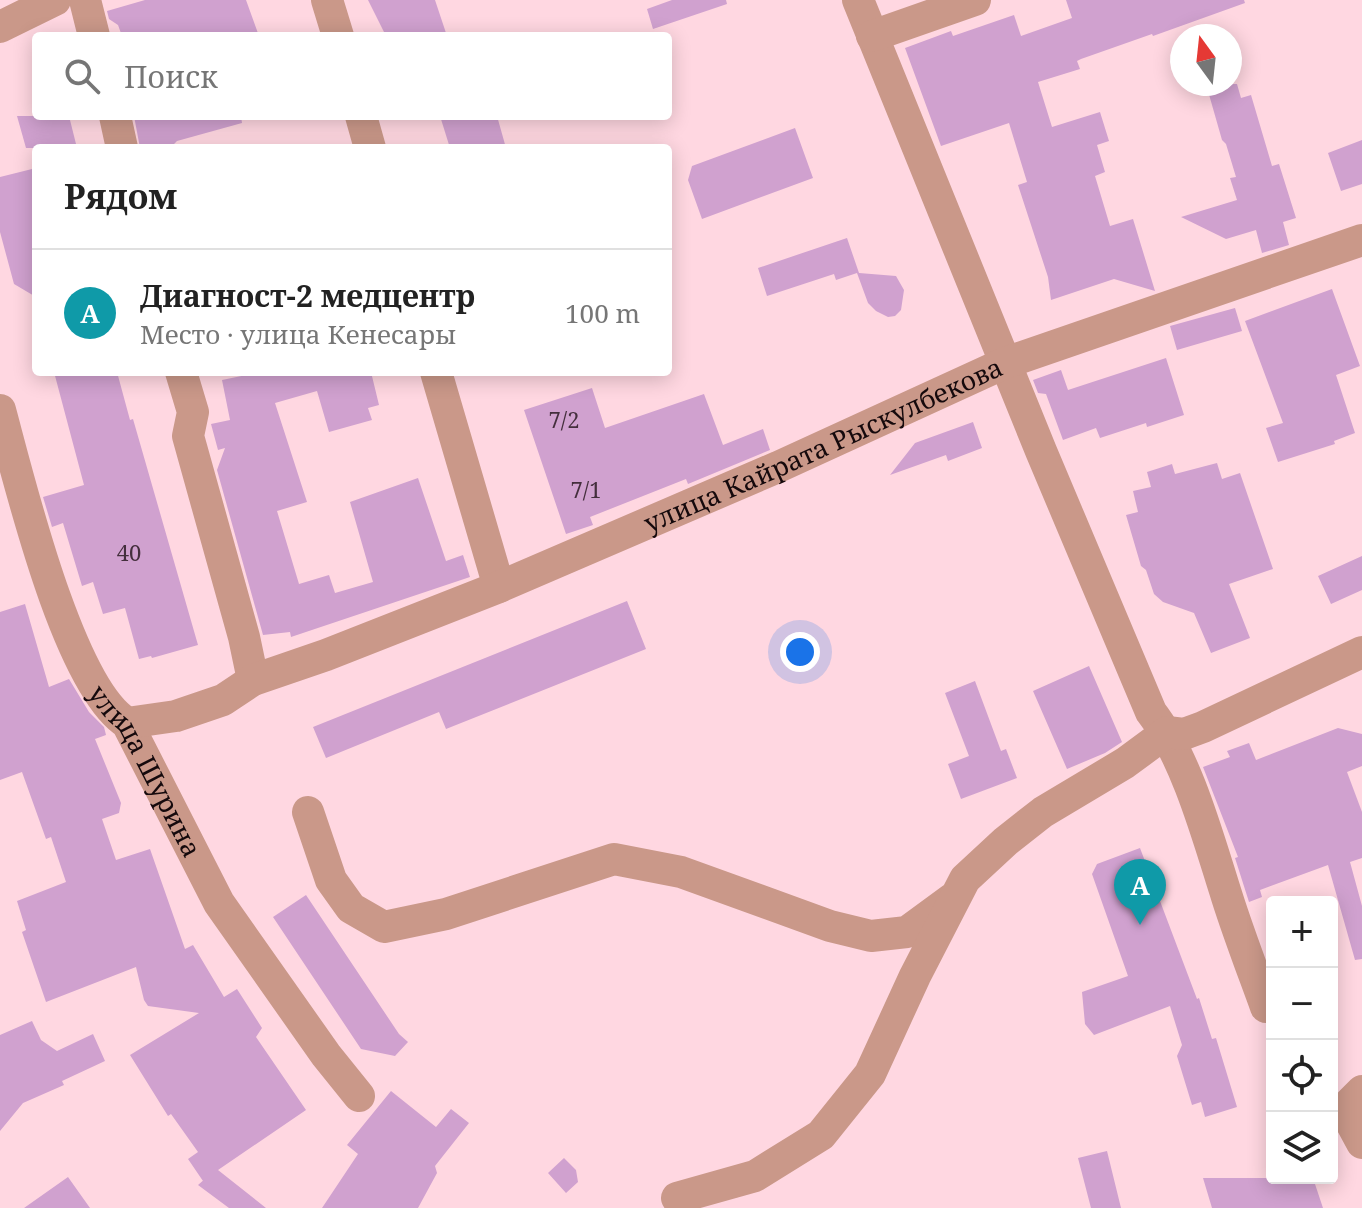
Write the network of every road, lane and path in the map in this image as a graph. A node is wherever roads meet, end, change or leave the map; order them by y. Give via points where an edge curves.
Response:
1 (55, 0) edge
2 (85, 0) edge
3 (327, 0) edge
4 (858, 0) edge
5 (975, 0) edge
6 (0, 27) edge
7 (93, 32) edge
8 (337, 32) edge
9 (872, 36) junction
10 (116, 120) edge
11 (362, 120) edge
12 (121, 144) edge
13 (369, 144) edge
14 (1362, 240) edge
15 (1005, 363) junction
16 (182, 376) edge
17 (437, 376) edge
18 (0, 410) edge
19 (499, 587) junction
20 (1362, 652) edge
21 (253, 680) junction
22 (127, 723) junction
23 (1167, 732) junction
24 (308, 812) dead end
25 (957, 894) junction
26 (1266, 1007) dead end
27 (1362, 1091) edge
28 (359, 1096) dead end
29 (1362, 1143) edge
30 (677, 1198) dead end

1 - 6 street
2 - 7 street
3 - 8 street
4 - 9 street
5 - 9 street
9 - 15 street
10 - 12 street
11 - 13 street
14 - 15 street, улица Кайрата Рыскулбекова
15 - 19 street, улица Кайрата Рыскулбекова
15 - 23 street via 1151,712
16 - 21 street via 193,412 188,436
17 - 19 street
18 - 22 street, улица Шурина via 59,609 87,672 116,716
19 - 21 street, улица Кайрата Рыскулбекова
20 - 23 street via 1203,727 1184,734
21 - 22 street, улица Кайрата Рыскулбекова via 223,700 176,716
22 - 28 street, улица Шурина via 219,903
23 - 25 street via 1043,812 965,879
23 - 26 street
24 - 25 street via 331,880 351,908 384,927 446,914 614,859 681,872 871,936 907,932
25 - 30 street via 870,1074 821,1135 755,1176
27 - 29 street via 1350,1103 1348,1117

